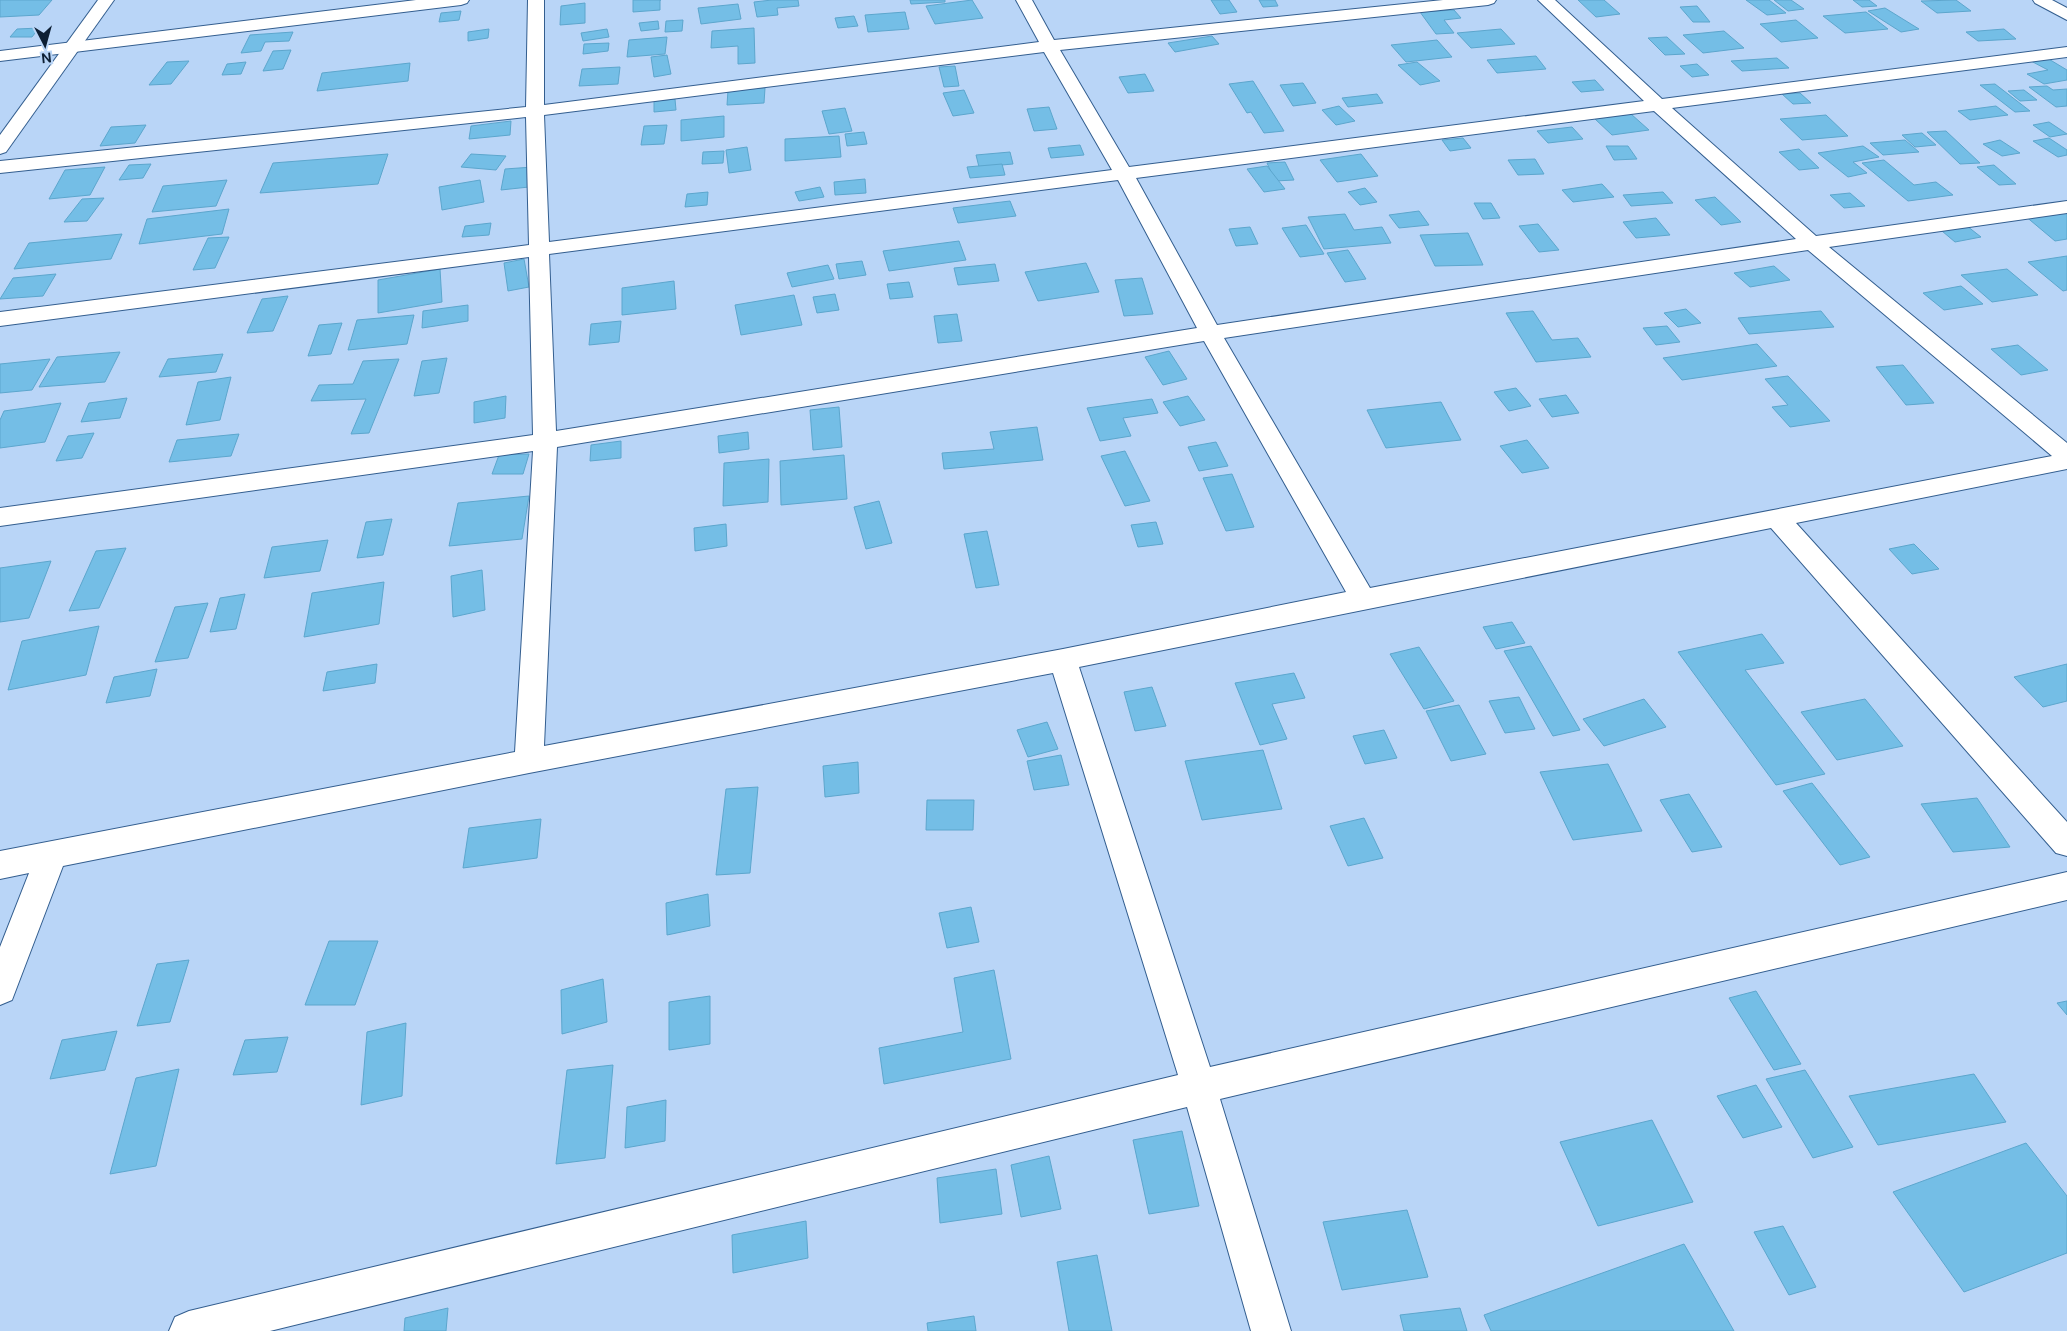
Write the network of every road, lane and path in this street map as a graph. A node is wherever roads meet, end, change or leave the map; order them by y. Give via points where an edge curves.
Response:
1 (106, 0) edge
2 (461, 0) edge
3 (536, 0) edge
4 (1024, 0) edge
5 (1488, 0) edge
6 (1546, 0) edge
7 (2041, 0) edge
8 (378, 4) edge
9 (2067, 15) edge
10 (1049, 46) junction
11 (72, 49) junction
12 (2067, 52) edge
13 (0, 56) edge
14 (1658, 105) junction
15 (535, 111) junction
16 (0, 148) edge
17 (0, 167) edge
18 (1124, 174) junction
19 (2067, 208) edge
20 (1812, 243) junction
21 (538, 249) junction
22 (0, 319) edge
23 (1210, 332) junction
24 (545, 441) junction
25 (2067, 456) edge
26 (2067, 461) edge
27 (0, 517) edge
28 (1778, 519) junction
29 (1363, 599) junction
30 (1063, 660) junction
31 (529, 761) junction
32 (2067, 843) edge
33 (52, 854) junction
34 (0, 865) edge
35 (2067, 886) edge
36 (0, 989) edge
37 (1199, 1087) junction
38 (189, 1331) edge
39 (1271, 1331) edge

1 - 11 street
2 - 8 street
3 - 15 street
4 - 10 street
5 - 10 street
6 - 14 street
7 - 9 street
8 - 11 street
10 - 15 street
10 - 18 street
11 - 13 street
11 - 16 street
12 - 14 street
14 - 18 street
14 - 20 street
15 - 17 street
15 - 21 street
18 - 21 street
18 - 23 street
19 - 20 street
20 - 23 street
20 - 25 street
21 - 22 street
21 - 24 street
23 - 24 street
23 - 29 street
24 - 27 street
24 - 31 street
26 - 28 street
28 - 29 street
28 - 32 street
29 - 30 street
30 - 31 street
30 - 37 street
31 - 33 street
33 - 34 street
33 - 36 street
35 - 37 street
37 - 38 street
37 - 39 street

